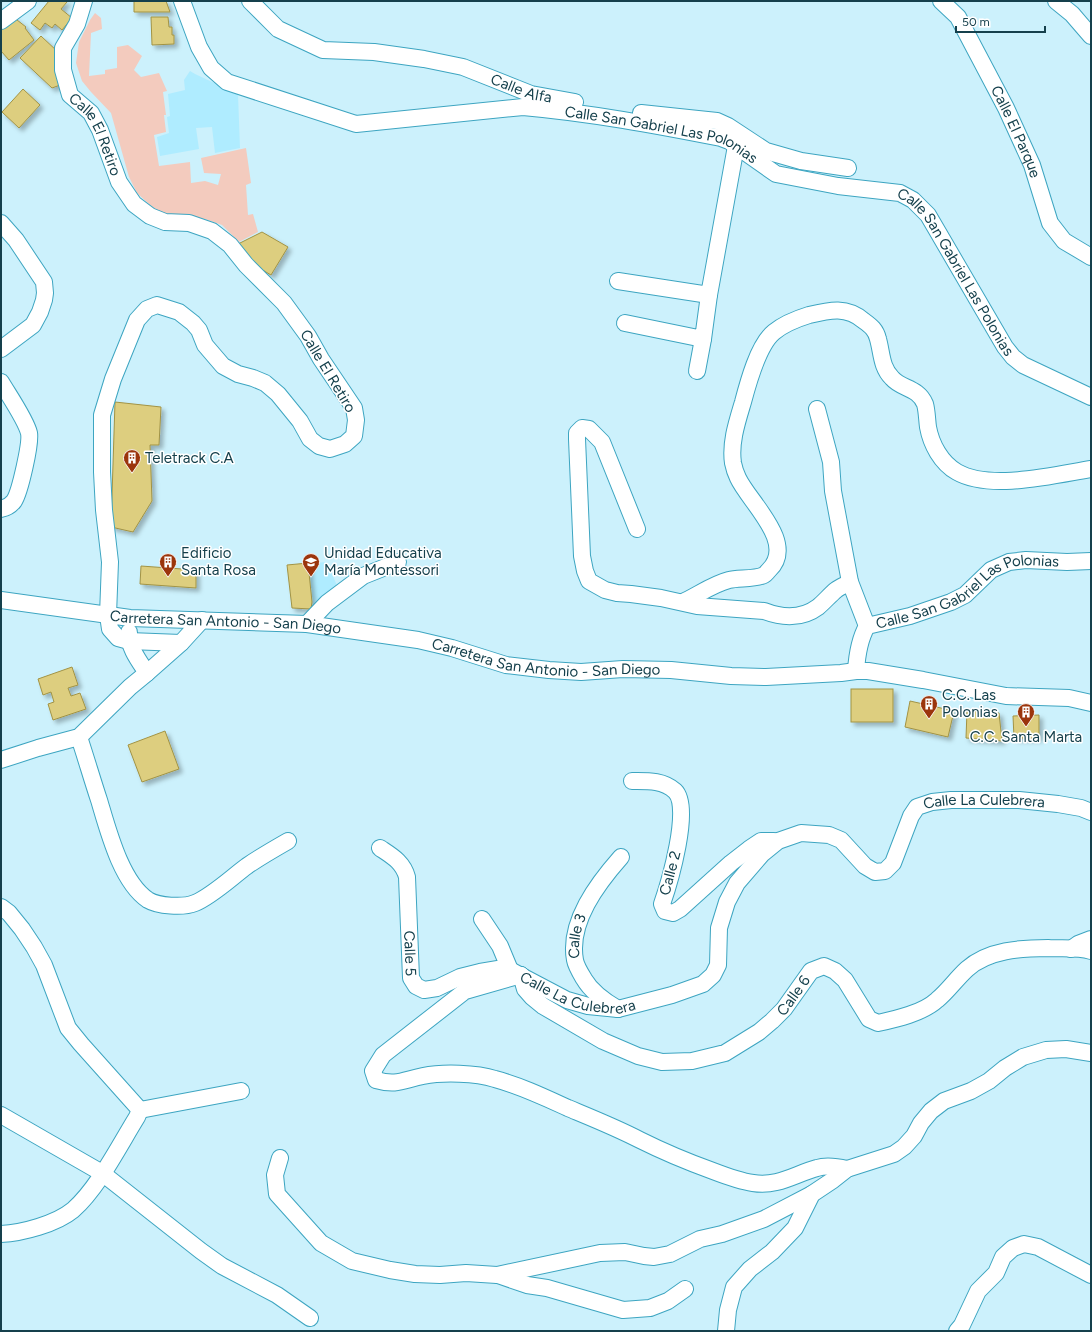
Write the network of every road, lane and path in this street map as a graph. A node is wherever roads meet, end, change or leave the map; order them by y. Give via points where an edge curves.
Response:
1 (28, 1) edge
2 (84, 1) edge
3 (182, 1) edge
4 (250, 1) edge
5 (941, 1) edge
6 (1056, 1) edge
7 (1, 21) edge
8 (1091, 36) edge
9 (736, 146) junction
10 (848, 168) dead end
11 (1, 224) edge
12 (1091, 257) edge
13 (618, 281) dead end
14 (709, 295) junction
15 (625, 323) dead end
16 (702, 339) junction
17 (1, 349) edge
18 (697, 371) dead end
19 (1, 382) edge
20 (1091, 397) edge
21 (817, 409) dead end
22 (1091, 469) edge
23 (1, 509) edge
24 (637, 529) dead end
25 (1091, 561) edge
26 (398, 562) dead end
27 (850, 582) junction
28 (1, 600) edge
29 (683, 602) junction
30 (108, 615) junction
31 (130, 618) junction
32 (202, 620) junction
33 (307, 624) junction
34 (867, 626) junction
35 (129, 641) junction
36 (181, 643) junction
37 (856, 671) junction
38 (147, 673) junction
39 (1091, 703) edge
40 (79, 737) junction
41 (1, 760) edge
42 (632, 781) dead end
43 (1091, 812) edge
44 (288, 840) dead end
45 (778, 841) junction
46 (380, 848) dead end
47 (621, 857) dead end
48 (1, 907) edge
49 (482, 919) dead end
50 (1091, 938) edge
51 (1072, 949) junction
52 (1091, 951) edge
53 (515, 972) junction
54 (618, 1009) junction
55 (1091, 1053) edge
56 (241, 1091) dead end
57 (140, 1110) junction
58 (1, 1115) edge
59 (280, 1158) dead end
60 (847, 1169) junction
61 (102, 1173) junction
62 (812, 1194) junction
63 (1, 1234) edge
64 (497, 1275) junction
65 (1091, 1275) edge
66 (685, 1289) dead end
67 (310, 1318) dead end
68 (726, 1331) edge
69 (957, 1331) edge

1 - 7 street
2 - 30 street, Calle El Retiro via 77,24 63,48 63,70 70,95 91,113 100,130 119,182 134,204 150,216 166,222 189,223 212,231 230,245 284,303 308,336 354,408 356,420 354,436 345,444 330,449 319,446 310,438 278,394 265,383 223,366 205,345 194,323 174,310 157,305 147,309 137,320 112,379 102,415 104,510 110,562
3 - 9 street, Calle San Gabriel Las Polonias via 199,47 211,68 227,82 356,124 523,107 646,123 721,138
4 - 10 street, Calle Alfa via 278,29 323,50 374,52 424,58 463,67 532,94 618,110 717,121 766,151 801,161
5 - 12 street, Calle El Parque via 958,17 1006,108 1032,165 1050,223 1064,241
6 - 8 street via 1072,14
9 - 14 street
9 - 20 street, Calle San Gabriel Las Polonias via 776,174 838,186 900,193 913,200 928,215 1013,357 1023,365
11 - 17 street via 16,240 44,282 45,293 33,325
13 - 14 street
14 - 16 street
15 - 16 street
16 - 18 street
19 - 23 street via 25,423 29,433 29,444 15,500
21 - 27 street via 831,462 833,491
22 - 29 street via 1046,477 1000,481 957,472 937,452 930,438 923,400 918,393 893,380 884,368 875,330 857,314 839,310 788,322 772,333 758,356 732,444 737,478 770,527 776,540 777,560 763,576 728,580
24 - 29 street via 602,442 590,429 582,428 577,433 581,548 589,581 617,593
25 - 34 street, Calle San Gabriel Las Polonias via 1008,562 991,570 965,595 951,602 910,616
26 - 33 street via 363,576 327,603
27 - 29 street via 816,608 790,617 764,611 696,606
27 - 34 street
28 - 30 street, Carretera San Antonio - San Diego
30 - 31 street, Carretera San Antonio - San Diego
30 - 35 street, Calle El Retiro via 110,629 114,635
31 - 32 street, Carretera San Antonio - San Diego
31 - 35 street
32 - 33 street, Carretera San Antonio - San Diego
32 - 36 street
33 - 37 street, Carretera San Antonio - San Diego via 418,640 506,665 549,670 671,670 766,677
34 - 37 street, Calle San Gabriel Las Polonias via 862,634
35 - 36 street
35 - 38 street
36 - 38 street
37 - 39 street, Carretera San Antonio - San Diego via 923,680 1006,696 1069,698
38 - 40 street via 130,686
40 - 41 street
40 - 44 street via 111,840 124,872 148,900 179,906 195,903
42 - 45 street, Calle 2 via 666,784 677,792 681,802 678,849 662,904 665,911 673,913 680,909 731,863 761,841
43 - 45 street, Calle La Culebrera via 1058,804 1018,800 932,802 917,807 893,863 885,871 874,872 841,840 829,835 801,833
45 - 54 street, Calle La Culebrera via 762,854 737,883 727,902 719,928 718,965 713,975 703,984
46 - 53 street, Calle 5 via 398,860 407,877 411,978 416,986 424,990 437,988 460,977 498,969
47 - 54 street, Calle 3 via 594,891 581,916 574,947 575,961 584,980
48 - 57 street via 22,930 44,965 68,1028
49 - 53 street
50 - 51 street
51 - 52 street, Calle 6
51 - 53 street, Calle 6 via 1015,949 990,956 968,968 928,1007 878,1023 869,1019 845,980 824,966 811,971 784,1009 758,1032 726,1054 692,1061 662,1062 638,1056 603,1041 543,1006 525,989
53 - 54 street, Calle La Culebrera via 567,1000 588,1006
53 - 60 street, Calle La Culebrera via 465,991 383,1055 373,1071 376,1080 398,1083 424,1075 448,1074 493,1078 518,1085 608,1124 662,1151 732,1178 754,1183 786,1180 818,1168 834,1166
55 - 60 street via 1066,1049 1046,1050 1024,1057 971,1091 944,1101 931,1111 904,1147 894,1154
56 - 57 street
57 - 61 street
58 - 61 street
59 - 64 street via 276,1175 277,1194 321,1243 352,1261 415,1274
60 - 62 street
61 - 63 street via 89,1193 72,1211 56,1220
61 - 67 street via 222,1266 277,1296
62 - 64 street via 764,1219 700,1239 670,1254 654,1257 625,1252 600,1254
62 - 68 street via 795,1228 734,1287
64 - 66 street via 624,1310 650,1308 668,1301
65 - 69 street via 1038,1247 1024,1244 1013,1248 1003,1257 996,1273 978,1290

